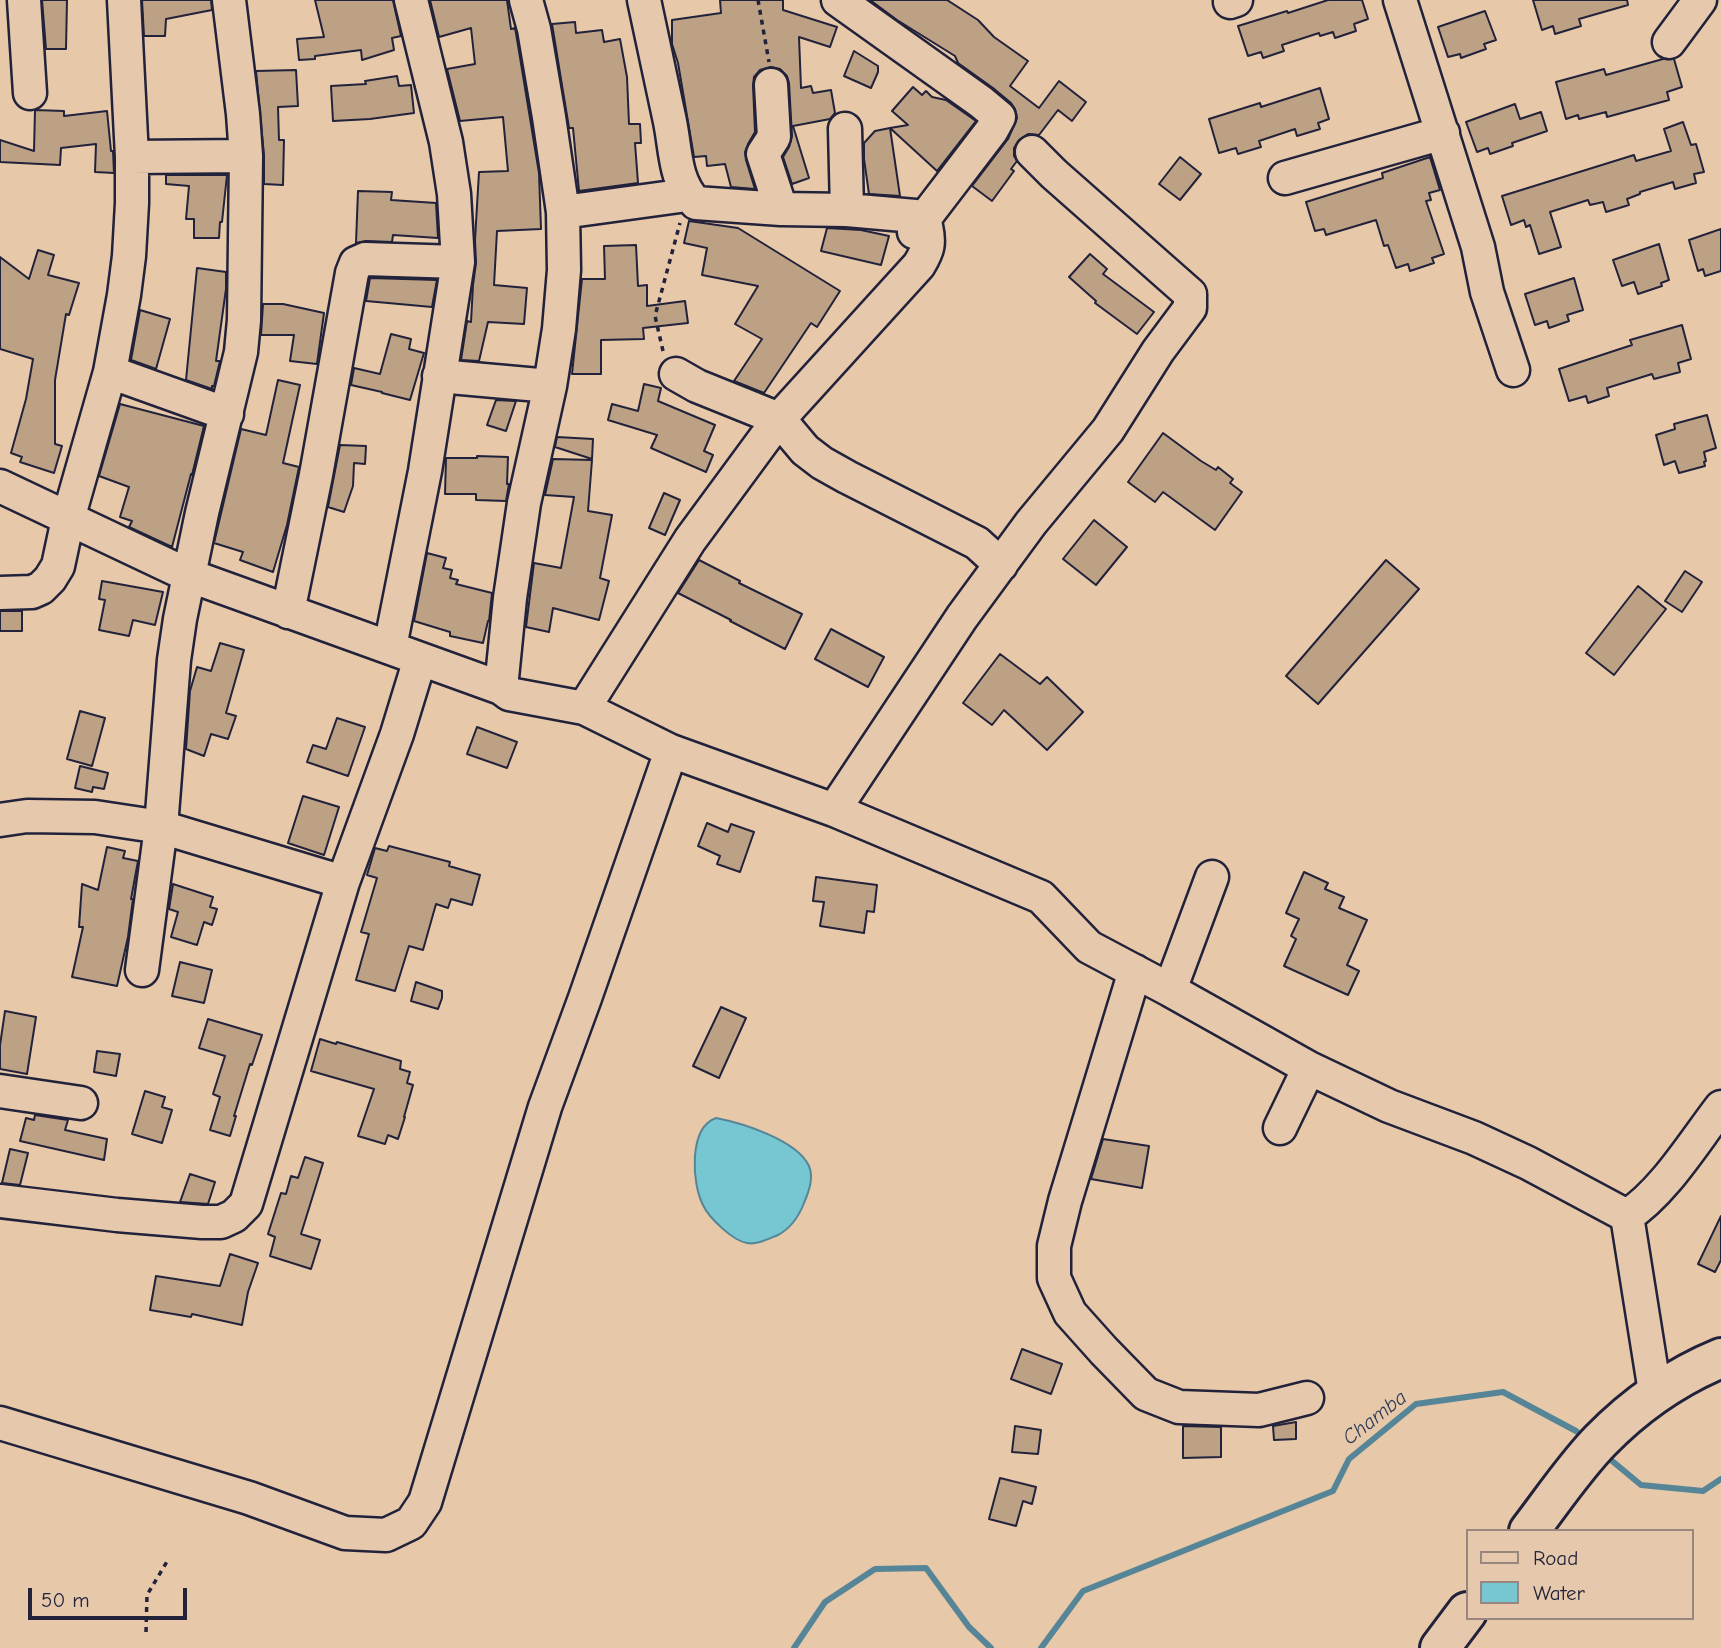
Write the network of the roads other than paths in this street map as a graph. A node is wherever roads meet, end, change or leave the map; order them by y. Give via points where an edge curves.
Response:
1 (24, 0) edge
2 (124, 0) edge
3 (229, 0) edge
4 (411, 0) edge
5 (526, 0) edge
6 (644, 0) edge
7 (838, 0) edge
8 (1400, 0) edge
9 (1700, 0) edge
10 (1670, 43) dead end
11 (771, 85) road end
12 (30, 93) dead end
13 (845, 129) dead end
14 (1443, 133) junction
15 (1032, 152) dead end
16 (246, 156) junction
17 (132, 157) junction
18 (1285, 178) dead end
19 (687, 195) junction
20 (781, 209) junction
21 (847, 210) junction
22 (563, 212) junction
23 (914, 232) junction
24 (457, 262) junction
25 (1513, 370) dead end
26 (110, 372) junction
27 (676, 374) road end
28 (439, 376) junction
29 (550, 386) junction
30 (227, 414) junction
31 (779, 419) junction
32 (0, 486) edge
33 (68, 519) junction
34 (1001, 565) junction
35 (188, 575) junction
36 (0, 593) edge
37 (288, 612) junction
38 (390, 647) junction
39 (420, 659) junction
40 (501, 688) junction
41 (584, 708) junction
42 (671, 751) junction
43 (834, 810) junction
44 (0, 820) edge
45 (161, 827) junction
46 (1212, 877) dead end
47 (343, 882) junction
48 (142, 970) dead end
49 (1135, 971) junction
50 (1170, 990) junction
51 (1308, 1069) junction
52 (0, 1091) edge
53 (80, 1102) dead end
54 (1721, 1107) edge
55 (1280, 1128) dead end
56 (0, 1201) edge
57 (1627, 1216) junction
58 (1721, 1358) edge
59 (1655, 1392) junction
60 (1307, 1398) dead end
61 (0, 1423) edge
62 (1531, 1529) edge
63 (1466, 1613) edge
64 (1440, 1648) edge

1 - 12 street
2 - 17 street
3 - 16 street
4 - 24 street via 446,142
5 - 22 street via 550,117
6 - 19 street via 676,163
7 - 23 street via 999,117
8 - 14 street
9 - 10 street
11 - 20 street via 774,137 763,154
13 - 21 street
14 - 18 street
14 - 25 street
15 - 34 street via 1190,294 1190,308 1108,430
16 - 17 street
16 - 30 street via 244,320
17 - 26 street via 129,256
19 - 20 street via 696,203
19 - 22 street
20 - 21 street
21 - 23 street via 915,216
22 - 29 street via 564,270
23 - 31 street via 926,226 929,240 919,265
24 - 28 street
24 - 37 street via 365,259 356,263
26 - 30 street
26 - 33 street
27 - 31 street
28 - 29 street
28 - 38 street
29 - 40 street via 524,503
30 - 35 street
31 - 34 street via 822,463 977,543
31 - 41 street via 690,540
32 - 33 street
33 - 35 street
33 - 36 street via 58,565 50,579 32,592
34 - 43 street
35 - 37 street
35 - 45 street via 174,660
37 - 38 street
38 - 39 street
39 - 40 street
39 - 47 street
40 - 41 street via 509,694
41 - 42 street
42 - 43 street
42 - 61 street via 545,1107 425,1502 411,1524 386,1535 345,1533 249,1498
43 - 49 street via 1041,897 1089,947
44 - 45 street via 95,817
45 - 47 street
45 - 48 street
46 - 50 street
47 - 56 street via 251,1190 234,1216 221,1222 202,1222
49 - 50 street
49 - 60 street via 1065,1201 1054,1246 1054,1278 1070,1313 1146,1394 1180,1407 1259,1410
50 - 51 street
51 - 55 street
51 - 57 street via 1474,1138
52 - 53 street
54 - 57 street via 1663,1184 1644,1206
57 - 59 street
58 - 59 main road
59 - 62 main road via 1591,1451
63 - 64 main road

